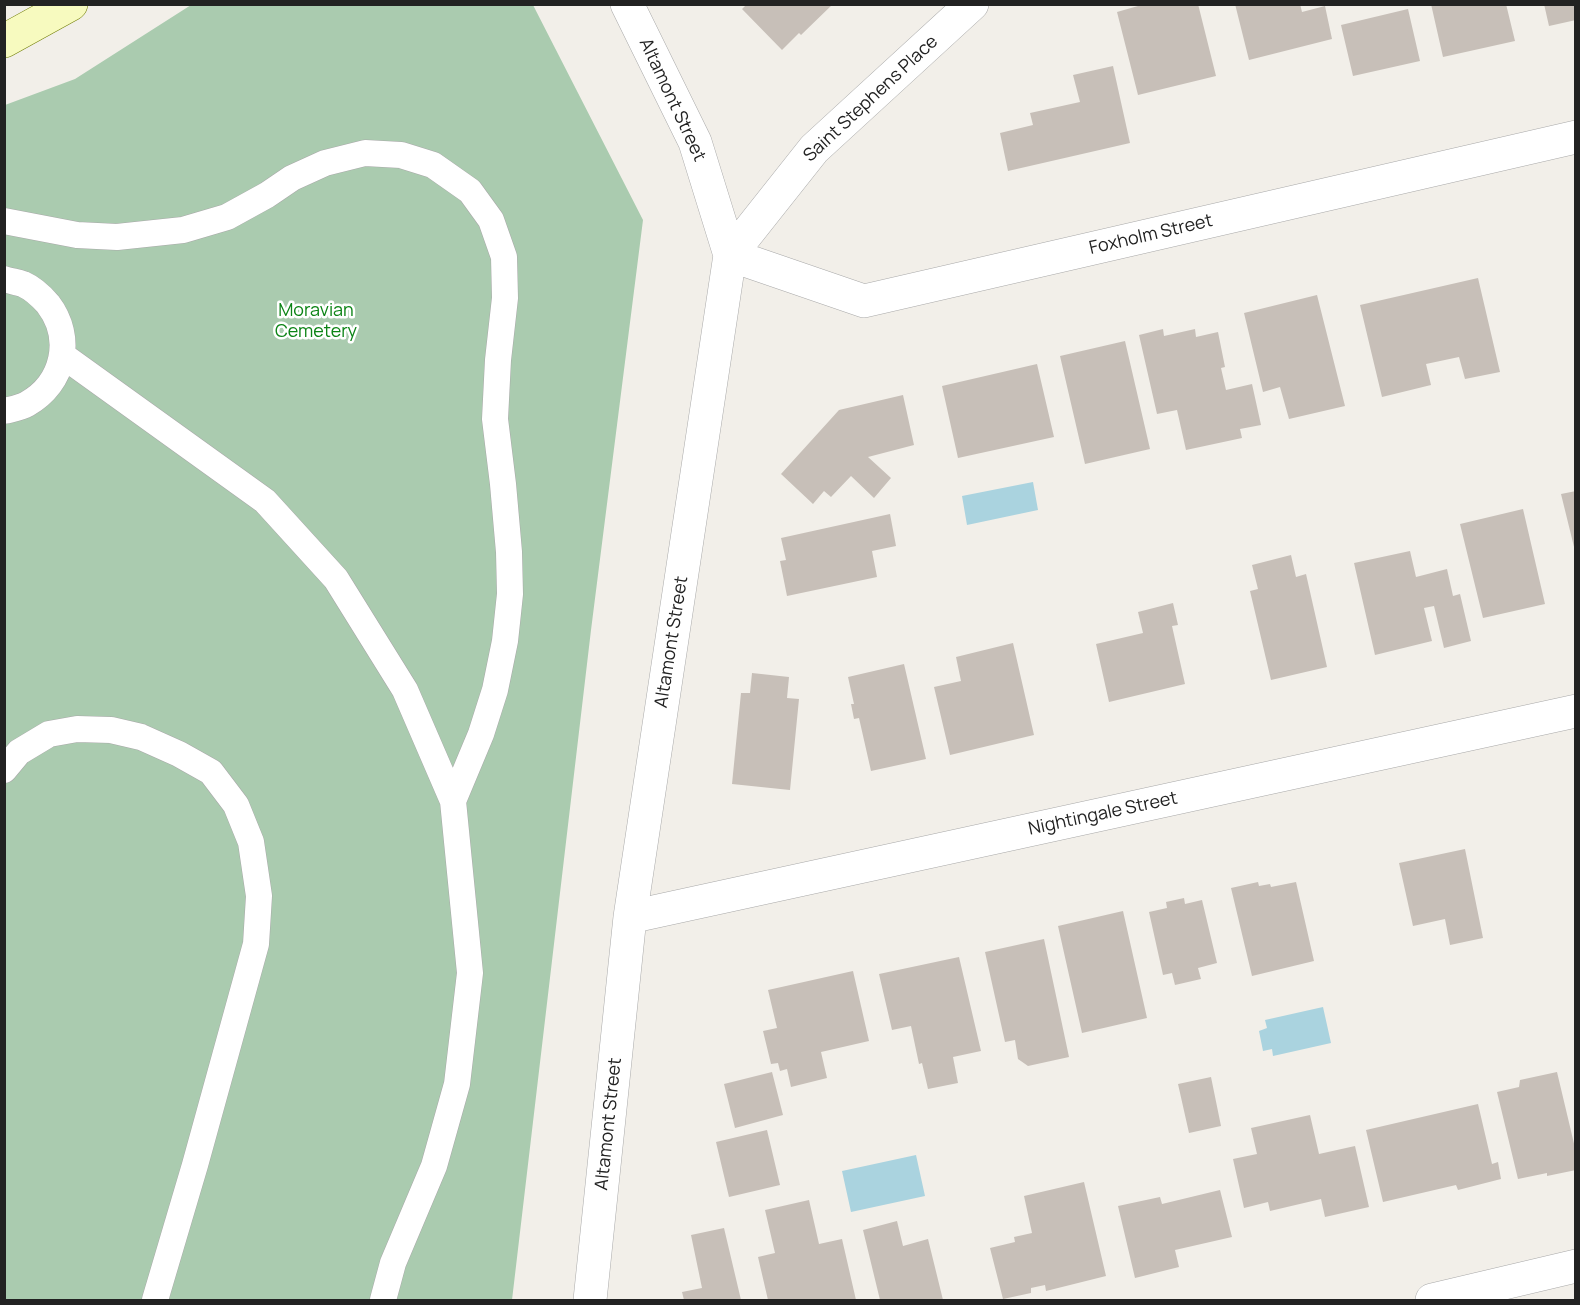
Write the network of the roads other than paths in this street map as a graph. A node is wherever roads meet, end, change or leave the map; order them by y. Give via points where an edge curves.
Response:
1 (70, 4) edge
2 (627, 4) edge
3 (972, 4) edge
4 (4, 41) edge
5 (1575, 137) edge
6 (4, 221) edge
7 (730, 255) junction
8 (4, 279) edge
9 (62, 355) junction
10 (4, 411) edge
11 (1575, 711) edge
12 (4, 770) edge
13 (453, 801) junction
14 (630, 917) junction
15 (1575, 1266) edge
16 (155, 1300) edge
17 (383, 1300) edge
18 (590, 1300) edge
19 (1432, 1300) edge

1 - 4 main road
2 - 7 street, Altamont Street via 695,142
3 - 7 street, Saint Stephens Place via 814,149
5 - 7 street, Foxholm Street via 864,301
6 - 13 lane via 117,237 183,230 227,217 325,163 365,153 401,155 433,165 470,191 491,220 504,257 505,298 495,419 510,594 495,690
7 - 14 street, Altamont Street
8 - 9 lane via 24,284 55,313 62,333
9 - 10 lane via 56,375 43,392 26,405
9 - 13 lane via 265,501 336,579 405,690
11 - 14 street, Nightingale Street
12 - 16 lane via 19,752 49,735 77,729 111,730 141,737 211,772 236,805 251,842 258,896 256,944
13 - 17 lane via 471,973 457,1084 434,1166 393,1263
14 - 18 street, Altamont Street
15 - 19 street

